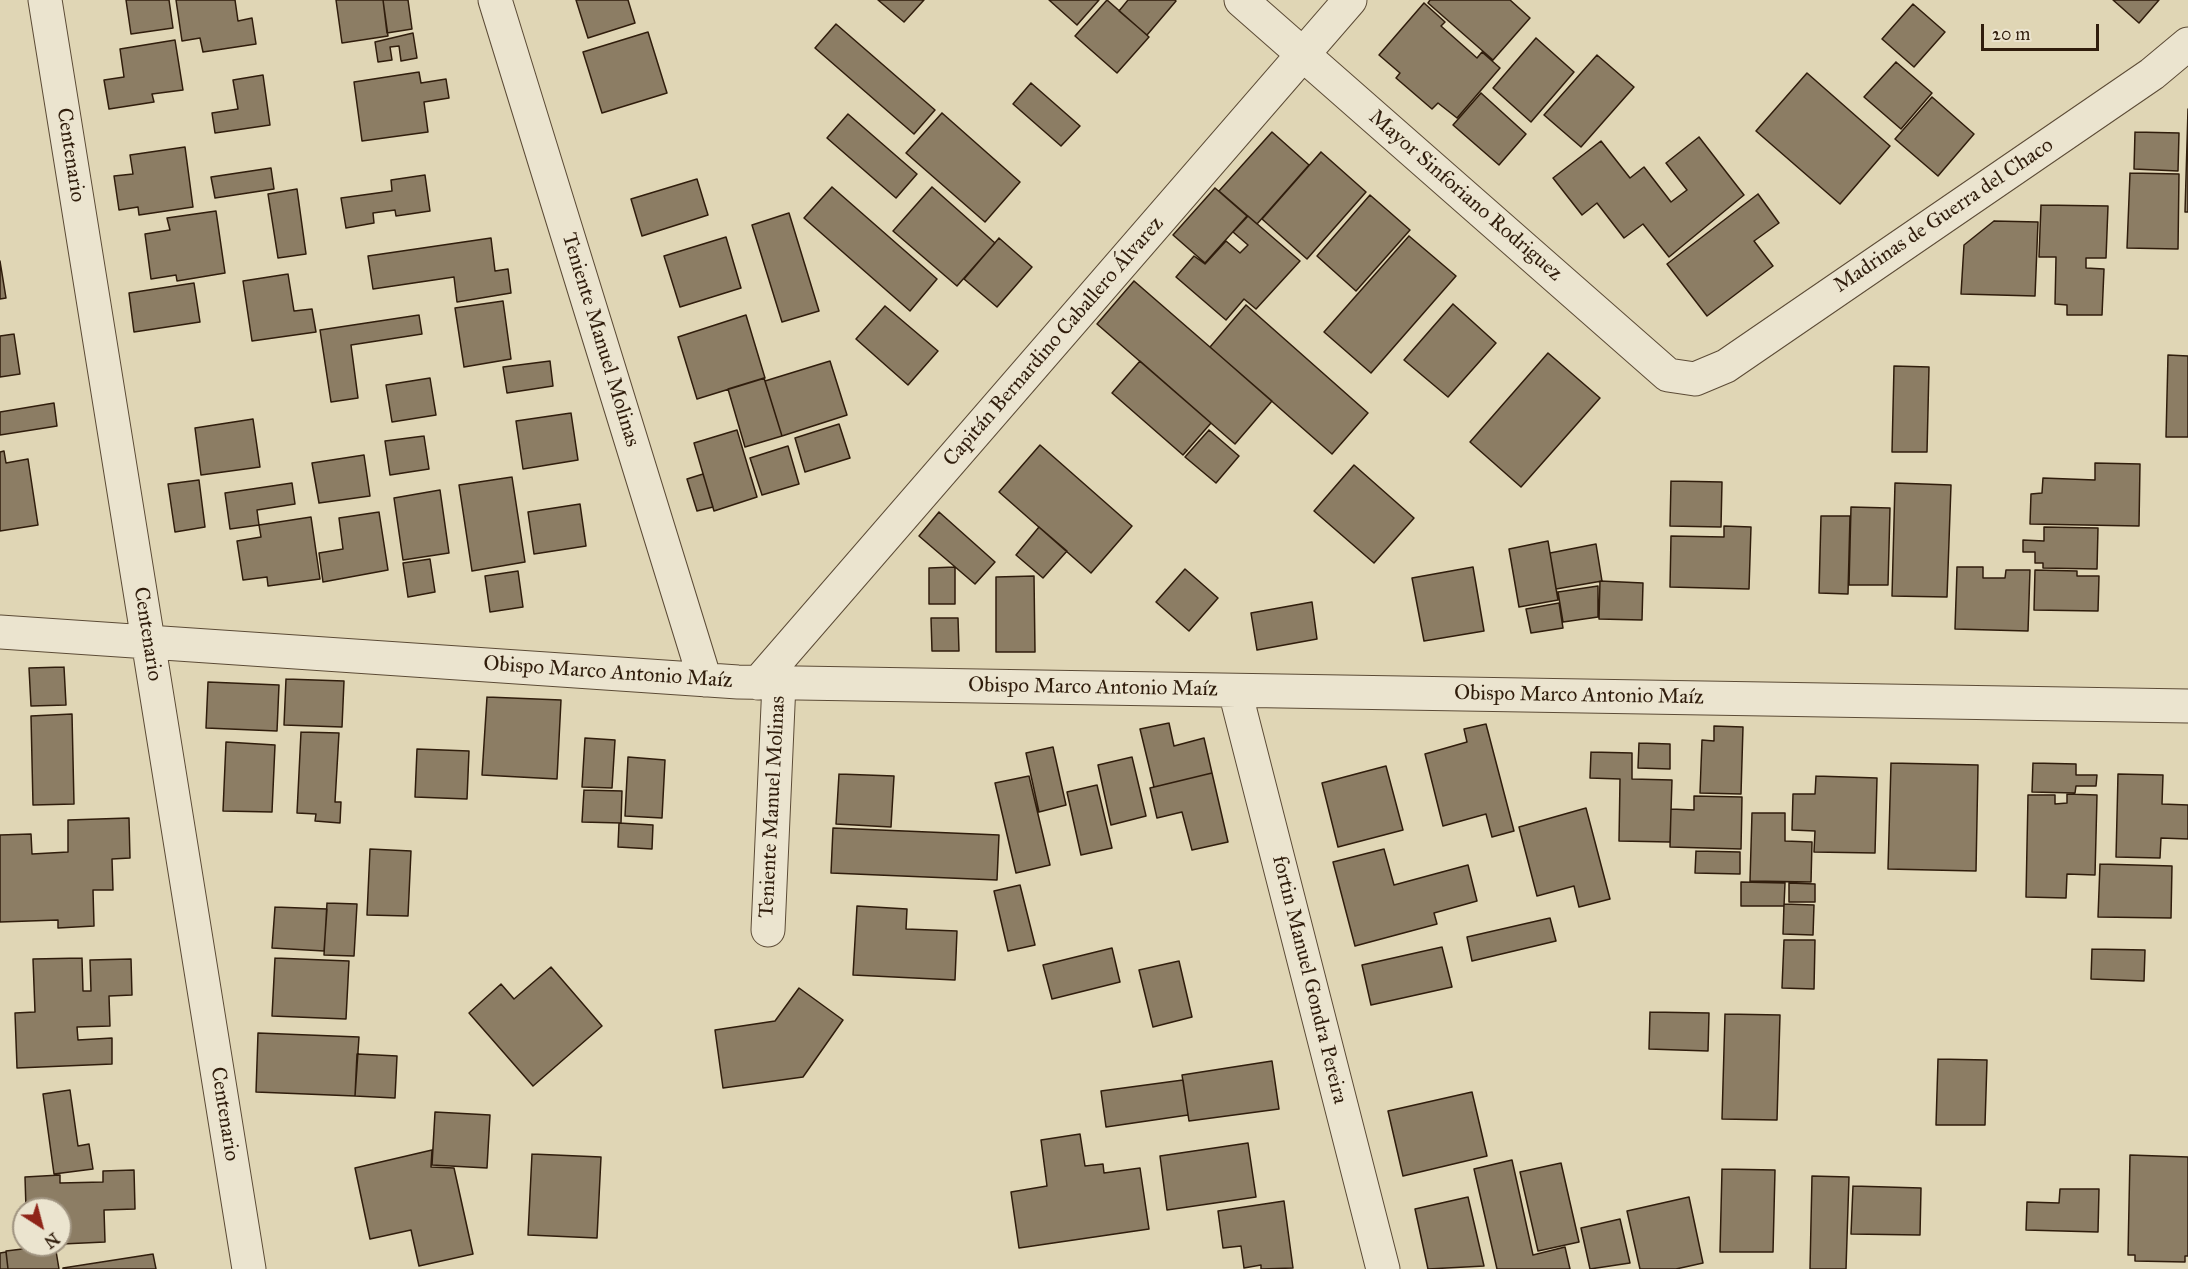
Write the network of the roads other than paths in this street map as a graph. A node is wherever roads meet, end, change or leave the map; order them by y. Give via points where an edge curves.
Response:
1 (45, 0) edge
2 (495, 0) edge
3 (1241, 0) edge
4 (1350, 0) edge
5 (2188, 44) edge
6 (1304, 53) junction
7 (1695, 380) joint
8 (0, 632) edge
9 (149, 642) junction
10 (705, 680) junction
11 (769, 683) junction
12 (1235, 690) junction
13 (2188, 706) edge
14 (768, 930) dead end
15 (249, 1269) edge
16 (1383, 1269) edge

1 - 9 street, Centenario
2 - 10 street, Teniente Manuel Molinas
3 - 6 street, Mayor Sinforiano Rodriguez
4 - 6 street, Capitán Bernardino Caballero Álvarez
5 - 7 street, Madrinas de Guerra del Chaco via 2152,74 1726,366
6 - 7 street, Mayor Sinforiano Rodriguez via 1668,375
6 - 11 street, Capitán Bernardino Caballero Álvarez
8 - 9 street, Obispo Marco Antonio Maíz
9 - 10 street, Obispo Marco Antonio Maíz
9 - 15 street, Centenario
10 - 11 street, Obispo Marco Antonio Maíz
11 - 12 street, Obispo Marco Antonio Maíz
11 - 14 street, Teniente Manuel Molinas
12 - 13 street, Obispo Marco Antonio Maíz
12 - 16 street, fortin Manuel Gondra Pereira

